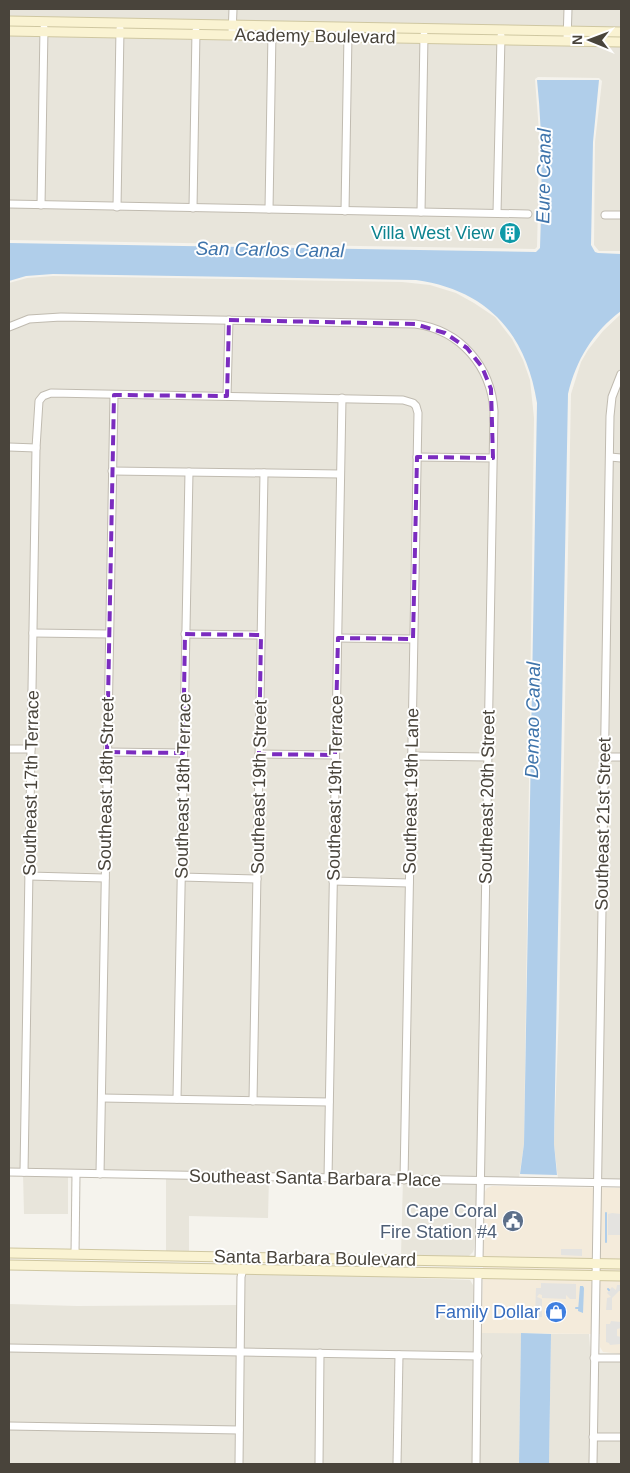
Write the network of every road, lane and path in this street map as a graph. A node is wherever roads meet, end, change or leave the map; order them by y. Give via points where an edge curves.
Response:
1 (233, 9) edge
2 (568, 9) edge
3 (9, 21) edge
4 (120, 22) junction
5 (196, 24) junction
6 (232, 24) junction
7 (272, 25) junction
8 (44, 27) junction
9 (348, 27) junction
10 (424, 28) junction
11 (501, 30) junction
12 (9, 31) edge
13 (567, 31) junction
14 (621, 32) edge
15 (120, 33) junction
16 (196, 34) junction
17 (232, 35) junction
18 (272, 36) junction
19 (348, 37) junction
20 (424, 38) junction
21 (501, 40) junction
22 (567, 41) junction
23 (621, 42) edge
24 (9, 204) edge
25 (41, 205) junction
26 (117, 206) junction
27 (193, 208) junction
28 (269, 209) junction
29 (346, 211) junction
30 (421, 212) junction
31 (497, 213) junction
32 (528, 214) dead end
33 (605, 215) dead end
34 (621, 215) edge
35 (229, 320) junction
36 (9, 328) edge
37 (621, 374) edge
38 (114, 395) junction
39 (227, 396) junction
40 (342, 398) junction
41 (9, 447) edge
42 (36, 448) junction
43 (417, 457) junction
44 (610, 457) junction
45 (493, 458) junction
46 (621, 458) edge
47 (112, 471) junction
48 (189, 472) junction
49 (264, 473) junction
50 (340, 474) junction
51 (33, 633) junction
52 (109, 634) junction
53 (186, 634) junction
54 (262, 636) junction
55 (338, 638) junction
56 (414, 639) junction
57 (9, 749) edge
58 (31, 750) junction
59 (107, 752) junction
60 (183, 753) junction
61 (259, 754) junction
62 (335, 755) junction
63 (412, 756) junction
64 (604, 757) junction
65 (621, 757) edge
66 (488, 758) junction
67 (29, 876) junction
68 (181, 877) junction
69 (105, 878) junction
70 (257, 879) junction
71 (333, 881) junction
72 (409, 882) junction
73 (102, 1098) junction
74 (177, 1099) junction
75 (253, 1101) junction
76 (329, 1102) junction
77 (9, 1172) edge
78 (24, 1172) junction
79 (76, 1174) junction
80 (100, 1174) junction
81 (328, 1178) junction
82 (404, 1180) junction
83 (481, 1181) junction
84 (597, 1183) junction
85 (621, 1183) edge
86 (9, 1253) edge
87 (75, 1254) junction
88 (334, 1259) junction
89 (9, 1260) edge
90 (479, 1261) junction
91 (596, 1264) junction
92 (621, 1264) edge
93 (9, 1265) edge
94 (243, 1269) junction
95 (478, 1273) junction
96 (596, 1275) junction
97 (621, 1276) edge
98 (9, 1348) edge
99 (240, 1352) junction
100 (320, 1354) junction
101 (399, 1355) junction
102 (478, 1356) junction
103 (594, 1358) junction
104 (621, 1358) edge
105 (9, 1426) edge
106 (240, 1430) junction
107 (593, 1436) junction
108 (621, 1437) edge
109 (239, 1464) edge
110 (319, 1464) edge
111 (397, 1464) edge
112 (476, 1464) edge
113 (593, 1464) edge

1 - 6 street
2 - 13 street
3 - 8 main road, Academy Boulevard
4 - 5 main road, Academy Boulevard
4 - 8 main road, Academy Boulevard
4 - 15 street
5 - 6 main road, Academy Boulevard
5 - 16 street
6 - 7 main road, Academy Boulevard
6 - 17 street
7 - 9 main road, Academy Boulevard
7 - 18 street
8 - 12 main road, Academy Boulevard
8 - 15 main road, Academy Boulevard
8 - 25 street
9 - 10 main road, Academy Boulevard
9 - 19 street
10 - 11 main road, Academy Boulevard
10 - 20 street
11 - 13 main road, Academy Boulevard
11 - 21 street
13 - 14 main road, Academy Boulevard
13 - 22 street
15 - 16 main road, Academy Boulevard
15 - 26 street
16 - 17 main road, Academy Boulevard
16 - 27 street
17 - 18 main road, Academy Boulevard
18 - 19 main road, Academy Boulevard
18 - 28 street
19 - 20 main road, Academy Boulevard
19 - 29 street
20 - 21 main road, Academy Boulevard
20 - 30 street
21 - 22 main road, Academy Boulevard
21 - 31 street
22 - 23 main road, Academy Boulevard
24 - 25 street
25 - 26 street
26 - 27 street
27 - 28 street
28 - 29 street
29 - 30 street
30 - 31 street
31 - 32 street
33 - 34 street
35 - 36 street, Southeast 20th Street via 49,317 29,319
35 - 39 street
35 - 45 street, Southeast 20th Street via 415,324 437,329 460,342 482,367 491,389 494,412
37 - 44 street, Southeast 21st Street via 611,406
38 - 39 street
38 - 42 street, Southeast 17th Terrace via 51,393 43,396 38,405
38 - 47 street, Southeast 18th Street
39 - 40 street
40 - 43 street, Southeast 19th Lane via 413,403 418,414
40 - 50 street, Southeast 19th Terrace
41 - 42 street
42 - 51 street, Southeast 17th Terrace
43 - 45 street
43 - 56 street, Southeast 19th Lane
44 - 46 street
44 - 64 street, Southeast 21st Street
45 - 66 street, Southeast 20th Street
47 - 48 street
47 - 52 street, Southeast 18th Street
48 - 49 street
48 - 53 street, Southeast 18th Terrace
49 - 50 street
49 - 54 street, Southeast 19th Street
50 - 55 street, Southeast 19th Terrace
51 - 52 street
51 - 58 street, Southeast 17th Terrace
52 - 59 street, Southeast 18th Street
53 - 54 street
53 - 60 street, Southeast 18th Terrace
54 - 61 street, Southeast 19th Street
55 - 56 street
55 - 62 street, Southeast 19th Terrace
56 - 63 street, Southeast 19th Lane
57 - 58 street
58 - 67 street, Southeast 17th Terrace
59 - 60 street
59 - 69 street, Southeast 18th Street
60 - 68 street, Southeast 18th Terrace
61 - 62 street
61 - 70 street, Southeast 19th Street
62 - 71 street, Southeast 19th Terrace
63 - 66 street
63 - 72 street, Southeast 19th Lane
64 - 65 street
64 - 84 street, Southeast 21st Street
66 - 83 street, Southeast 20th Street
67 - 69 street
67 - 78 street, Southeast 17th Terrace
68 - 70 street
68 - 74 street, Southeast 18th Terrace
69 - 73 street, Southeast 18th Street
70 - 75 street, Southeast 19th Street
71 - 72 street
71 - 76 street, Southeast 19th Terrace
72 - 82 street, Southeast 19th Lane
73 - 74 street
73 - 80 street, Southeast 18th Street
74 - 75 street
75 - 76 street
76 - 81 street, Southeast 19th Terrace
77 - 78 street, Southeast Santa Barbara Place
78 - 79 street, Southeast Santa Barbara Place
79 - 80 street, Southeast Santa Barbara Place
79 - 87 street
80 - 81 street, Southeast Santa Barbara Place
81 - 82 street, Southeast Santa Barbara Place
82 - 83 street, Southeast Santa Barbara Place
83 - 84 street, Southeast Santa Barbara Place
83 - 90 street, Southeast 20th Street
84 - 85 street, Southeast Santa Barbara Place
84 - 91 street, Southeast 21st Street
86 - 87 main road, Santa Barbara Boulevard
87 - 88 main road, Santa Barbara Boulevard
87 - 89 main road via 69,1260
88 - 90 main road, Santa Barbara Boulevard
88 - 94 main road via 315,1264 254,1263
90 - 91 main road, Santa Barbara Boulevard
91 - 92 main road, Santa Barbara Boulevard
91 - 96 street, Southeast 21st Street
93 - 94 main road, Santa Barbara Boulevard
94 - 95 main road, Santa Barbara Boulevard
94 - 99 street
95 - 96 main road, Santa Barbara Boulevard
95 - 102 street
96 - 97 main road, Santa Barbara Boulevard
96 - 103 street, Southeast 21st Street
98 - 99 street
99 - 100 street
99 - 106 street
100 - 101 street
100 - 110 street
101 - 102 street
101 - 111 street
102 - 112 street
103 - 104 street
103 - 107 street, Southeast 21st Street
105 - 106 street
106 - 109 street
107 - 108 street
107 - 113 street, Southeast 21st Street

